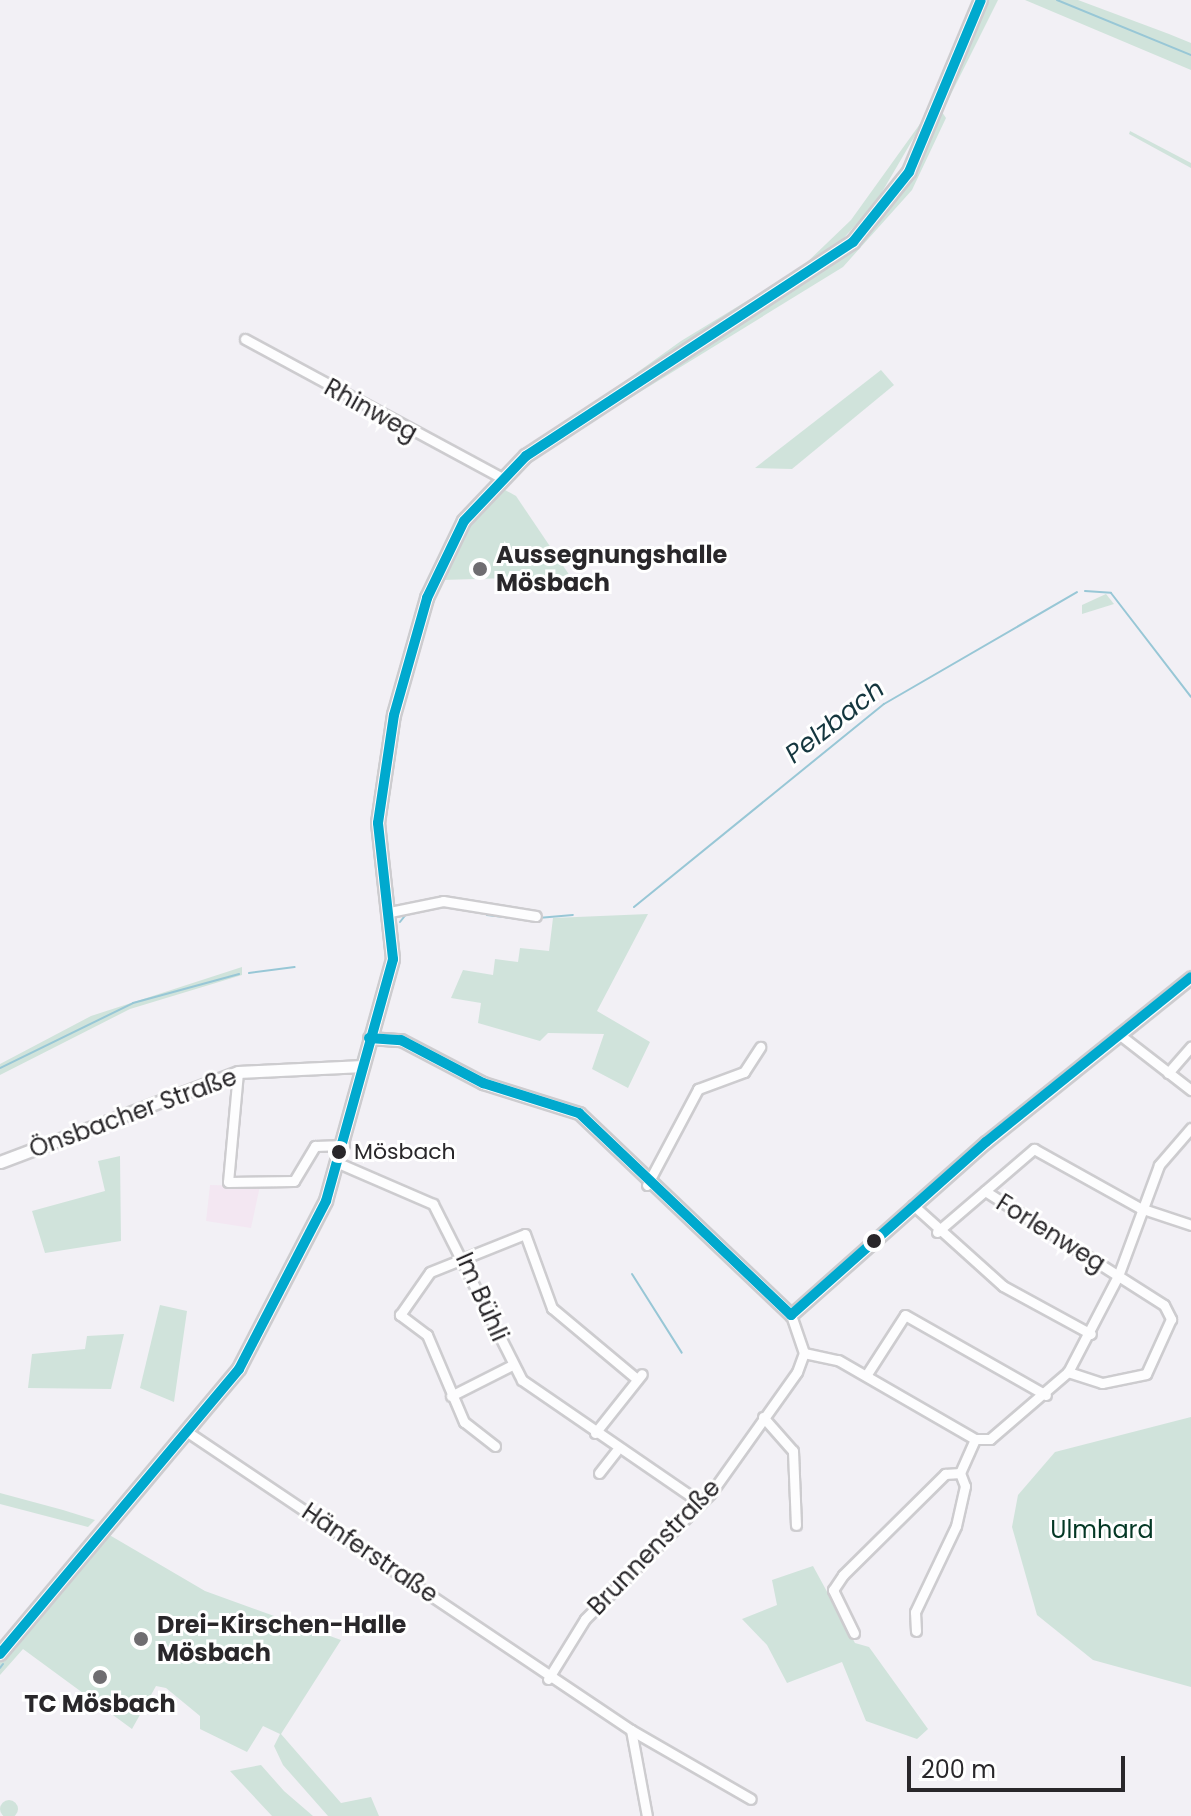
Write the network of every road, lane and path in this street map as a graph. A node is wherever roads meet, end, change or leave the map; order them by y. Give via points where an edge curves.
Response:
1 (981, 0) edge
2 (245, 339) dead end
3 (500, 477) junction
4 (390, 912) junction
5 (536, 916) dead end
6 (1191, 977) edge
7 (1120, 1035) junction
8 (369, 1038) junction
9 (760, 1047) dead end
10 (1191, 1047) edge
11 (363, 1066) junction
12 (238, 1072) junction
13 (1168, 1073) junction
14 (1191, 1090) edge
15 (1191, 1128) edge
16 (344, 1145) junction
17 (0, 1162) edge
18 (338, 1163) junction
19 (647, 1185) junction
20 (985, 1191) junction
21 (913, 1205) junction
22 (1140, 1208) junction
23 (1191, 1225) edge
24 (937, 1232) junction
25 (466, 1260) junction
26 (1118, 1276) junction
27 (791, 1315) junction
28 (1091, 1334) junction
29 (804, 1353) junction
30 (512, 1365) junction
31 (1068, 1372) junction
32 (867, 1374) junction
33 (1046, 1395) junction
34 (451, 1396) junction
35 (763, 1417) junction
36 (189, 1433) junction
37 (595, 1433) junction
38 (975, 1439) junction
39 (495, 1446) dead end
40 (616, 1451) junction
41 (599, 1473) dead end
42 (960, 1473) junction
43 (701, 1503) junction
44 (796, 1525) dead end
45 (916, 1631) dead end
46 (854, 1633) dead end
47 (0, 1654) edge
48 (548, 1679) junction
49 (631, 1730) junction
50 (751, 1799) dead end
51 (647, 1816) edge

1 - 3 main road via 909,172 853,242
2 - 3 street, Rhinweg
3 - 4 main road via 464,521 427,598 381,781 378,839
4 - 5 street via 443,901
4 - 8 main road via 393,959
6 - 7 street
7 - 13 street
7 - 21 street
8 - 11 main road
8 - 19 street via 401,1040 483,1083 565,1104
9 - 19 street via 744,1072 698,1089
10 - 13 street
11 - 12 street, Önsbacher Straße
11 - 16 main road
12 - 16 street via 228,1182 294,1181 315,1146
12 - 17 street, Önsbacher Straße
13 - 14 street
15 - 22 street via 1159,1165
16 - 18 main road
18 - 25 street, Im Bühli via 433,1204
18 - 36 main road via 275,1307
19 - 27 street via 716,1239
20 - 22 street via 1034,1149
20 - 24 street
20 - 26 street, Forlenweg
21 - 24 street
21 - 27 street
22 - 23 street
22 - 26 street
24 - 28 street via 1028,1303
25 - 30 street, Im Bühli
25 - 34 street via 422,1277 400,1315 427,1335
25 - 37 street via 525,1234 552,1308 640,1376
26 - 28 street
26 - 31 street, Forlenweg via 1152,1294 1171,1319 1154,1366 1112,1383
27 - 29 street
28 - 31 street
29 - 32 street
29 - 35 street, Brunnenstraße
30 - 34 street
30 - 37 street, Im Bühli
31 - 33 street
32 - 33 street via 905,1315
32 - 38 street
33 - 38 street via 990,1439
34 - 39 street via 464,1422
35 - 43 street, Brunnenstraße
35 - 44 street via 793,1451
36 - 47 main road
36 - 48 street, Hänferstraße via 405,1573
37 - 40 street, Im Bühli
38 - 42 street
40 - 41 street
40 - 43 street, Im Bühli via 621,1443
42 - 45 street via 965,1486 956,1526 915,1612
42 - 46 street via 945,1474 833,1590
43 - 48 street, Brunnenstraße via 618,1581
48 - 49 street, Hänferstraße
49 - 50 street, Hänferstraße
49 - 51 street

